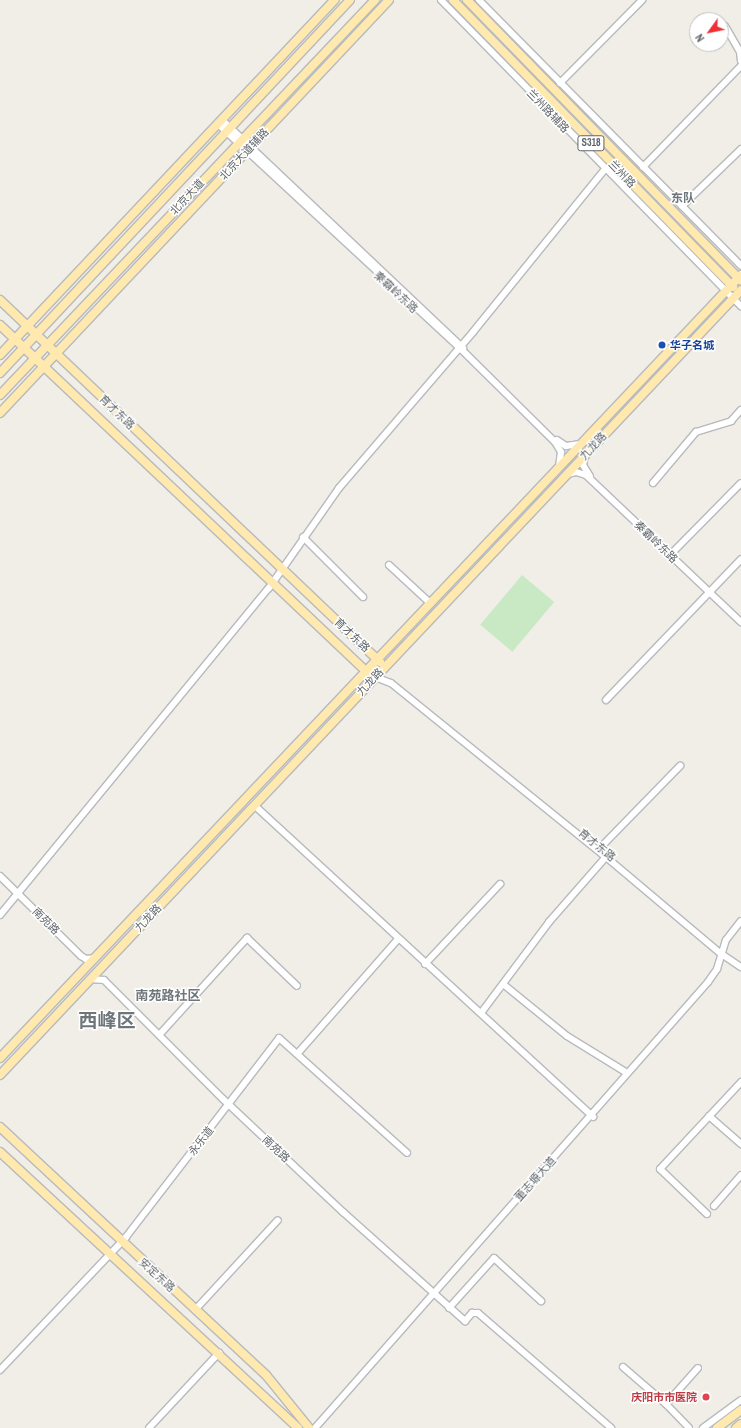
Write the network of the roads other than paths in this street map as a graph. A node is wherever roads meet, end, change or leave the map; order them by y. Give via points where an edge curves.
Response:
1 (335, 0) edge
2 (350, 0) edge
3 (375, 0) edge
4 (389, 0) edge
5 (441, 0) edge
6 (453, 0) edge
7 (467, 0) edge
8 (479, 0) edge
9 (642, 0) edge
10 (729, 33) edge
11 (741, 62) edge
12 (741, 66) edge
13 (560, 83) junction
14 (220, 122) junction
15 (229, 130) junction
16 (240, 141) junction
17 (249, 149) junction
18 (741, 149) edge
19 (643, 167) junction
20 (605, 169) junction
21 (682, 206) junction
22 (741, 266) edge
23 (739, 277) edge
24 (728, 286) junction
25 (739, 294) edge
26 (0, 300) edge
27 (741, 306) edge
28 (0, 325) edge
29 (27, 326) junction
30 (36, 335) junction
31 (15, 340) junction
32 (47, 345) junction
33 (460, 347) junction
34 (23, 348) junction
35 (56, 354) junction
36 (0, 355) edge
37 (34, 359) junction
38 (43, 367) junction
39 (0, 373) edge
40 (0, 395) edge
41 (741, 410) edge
42 (0, 413) edge
43 (580, 444) junction
44 (586, 453) junction
45 (559, 466) junction
46 (566, 474) junction
47 (653, 483) dead end
48 (741, 483) edge
49 (303, 537) junction
50 (671, 555) junction
51 (741, 560) edge
52 (389, 565) dead end
53 (282, 567) junction
54 (272, 582) junction
55 (710, 591) junction
56 (363, 597) dead end
57 (430, 603) junction
58 (741, 618) edge
59 (741, 622) edge
60 (377, 659) junction
61 (384, 668) junction
62 (366, 671) junction
63 (375, 677) junction
64 (606, 700) dead end
65 (680, 766) dead end
66 (254, 805) junction
67 (600, 848) junction
68 (606, 856) junction
69 (0, 876) edge
70 (0, 880) edge
71 (500, 884) dead end
72 (17, 894) junction
73 (0, 915) edge
74 (741, 921) edge
75 (741, 926) edge
76 (398, 940) junction
77 (723, 953) junction
78 (95, 958) junction
79 (741, 962) edge
80 (425, 964) junction
81 (103, 965) junction
82 (741, 967) edge
83 (82, 972) junction
84 (90, 979) junction
85 (503, 984) junction
86 (297, 986) dead end
87 (481, 1013) junction
88 (160, 1033) junction
89 (298, 1053) junction
90 (0, 1058) edge
91 (624, 1072) dead end
92 (0, 1075) edge
93 (741, 1082) edge
94 (230, 1104) junction
95 (592, 1116) junction
96 (709, 1116) junction
97 (0, 1127) edge
98 (741, 1144) edge
99 (0, 1152) edge
100 (407, 1153) dead end
101 (741, 1175) edge
102 (714, 1206) dead end
103 (707, 1214) dead end
104 (278, 1220) dead end
105 (121, 1242) junction
106 (107, 1256) junction
107 (435, 1294) junction
108 (541, 1301) dead end
109 (450, 1307) junction
110 (195, 1310) junction
111 (219, 1353) junction
112 (623, 1367) dead end
113 (698, 1368) dead end
114 (0, 1370) edge
115 (741, 1400) edge
116 (666, 1404) junction
117 (741, 1410) edge
118 (741, 1424) edge
119 (149, 1428) edge
120 (298, 1428) edge
121 (309, 1428) edge
122 (315, 1428) edge
123 (319, 1428) edge
124 (611, 1428) edge
125 (689, 1428) edge
126 (703, 1428) edge
127 (717, 1428) edge
128 (736, 1428) edge

1 - 14 main road
2 - 15 main road, 北京大道
3 - 16 main road, 北京大道
4 - 17 main road, 北京大道辅路
5 - 20 street, 兰州路辅路
6 - 24 main road, 兰州路 / S318
7 - 23 main road, 兰州路 / S318
8 - 13 street
9 - 13 street
10 - 11 street via 740,52
12 - 19 street
13 - 19 street
14 - 15 street, 秦霸岭东路
14 - 29 main road
15 - 16 street, 秦霸岭东路
15 - 30 main road, 北京大道
16 - 17 street, 秦霸岭东路
16 - 32 main road, 北京大道
17 - 33 street, 秦霸岭东路
17 - 35 main road, 北京大道辅路
18 - 21 street
19 - 21 street
20 - 24 street, 兰州路辅路
20 - 33 street
21 - 22 street
22 - 23 street
23 - 24 main road, 九龙路
24 - 25 main road, 兰州路 / S318
24 - 43 main road, 九龙路
25 - 27 street
25 - 44 main road, 九龙路
26 - 29 main road, 育才东路
28 - 31 main road, 育才东路
29 - 30 main road, 育才东路
29 - 31 main road
30 - 32 main road, 育才东路
30 - 34 main road, 北京大道
31 - 34 main road, 育才东路
31 - 36 main road
32 - 35 main road, 育才东路
32 - 37 main road, 北京大道
33 - 43 street, 秦霸岭东路 via 562,444
33 - 45 street, 秦霸岭东路 via 555,442 561,452
33 - 49 street via 339,488
34 - 37 main road, 育才东路
34 - 39 main road, 北京大道
35 - 38 main road, 北京大道辅路
35 - 53 main road, 育才东路
37 - 38 main road, 育才东路
37 - 40 main road, 北京大道
38 - 42 main road, 北京大道辅路
38 - 54 main road, 育才东路
41 - 47 street via 731,421 696,432
43 - 45 main road, 九龙路
44 - 46 main road, 九龙路
44 - 50 street, 秦霸岭东路 via 583,465 588,474
45 - 57 main road, 九龙路
46 - 50 street, 秦霸岭东路 via 576,472 586,475
46 - 61 main road, 九龙路
48 - 50 street
49 - 53 street
49 - 56 street
50 - 55 street, 秦霸岭东路
51 - 55 street
52 - 57 street
53 - 54 street
53 - 60 main road, 育才东路
54 - 62 main road, 育才东路
54 - 72 street
55 - 58 street, 秦霸岭东路
55 - 59 street, 秦霸岭东路
55 - 64 street
57 - 60 main road, 九龙路
60 - 61 main road, 育才东路
60 - 62 main road, 九龙路
61 - 63 main road, 九龙路
61 - 67 street, 育才东路 via 393,680
62 - 63 main road, 育才东路
62 - 78 main road, 九龙路
63 - 66 main road, 九龙路
63 - 68 street, 育才东路 via 390,683
65 - 67 street
66 - 76 street
66 - 81 main road, 九龙路
67 - 77 street, 育才东路
68 - 77 street, 育才东路
68 - 85 street via 549,922
69 - 72 street, 南苑路
70 - 72 street, 南苑路
71 - 80 street
72 - 73 street
72 - 78 street, 南苑路 via 81,956 86,959
72 - 83 street, 南苑路 via 79,958
74 - 77 street, 董志塬大道 via 729,935
75 - 77 street, 董志塬大道
76 - 80 street
76 - 89 street
77 - 79 street, 育才东路
77 - 82 street, 育才东路
77 - 95 street, 董志塬大道 via 711,978
78 - 83 main road, 九龙路
80 - 87 street
81 - 84 main road, 九龙路
81 - 88 street, 南苑路 via 104,976
83 - 90 main road, 九龙路
84 - 88 street, 南苑路 via 104,980
84 - 92 main road, 九龙路
85 - 87 street
85 - 91 street via 567,1036
86 - 88 street via 247,938
87 - 95 street
88 - 94 street, 南苑路
89 - 94 street, 永乐道 via 279,1038
89 - 100 street
93 - 96 street
94 - 105 street, 永乐道
94 - 107 street, 南苑路
95 - 107 street, 董志塬大道
96 - 98 street
96 - 103 street via 660,1169
97 - 105 main road, 安定东路
99 - 106 main road, 安定东路
101 - 102 street
104 - 110 street
105 - 106 street, 永乐道
105 - 110 main road, 安定东路
106 - 111 main road, 安定东路
106 - 114 street, 永乐道
107 - 109 street, 南苑路
107 - 122 street, 董志塬大道
107 - 123 street, 董志塬大道
108 - 109 street via 494,1258
109 - 124 street, 南苑路 via 466,1320 472,1314 478,1313
110 - 121 main road, 安定东路 via 266,1375
111 - 119 street
111 - 120 main road, 安定东路
112 - 116 street
113 - 116 street
115 - 126 street
116 - 125 street
117 - 127 main road
118 - 128 main road

